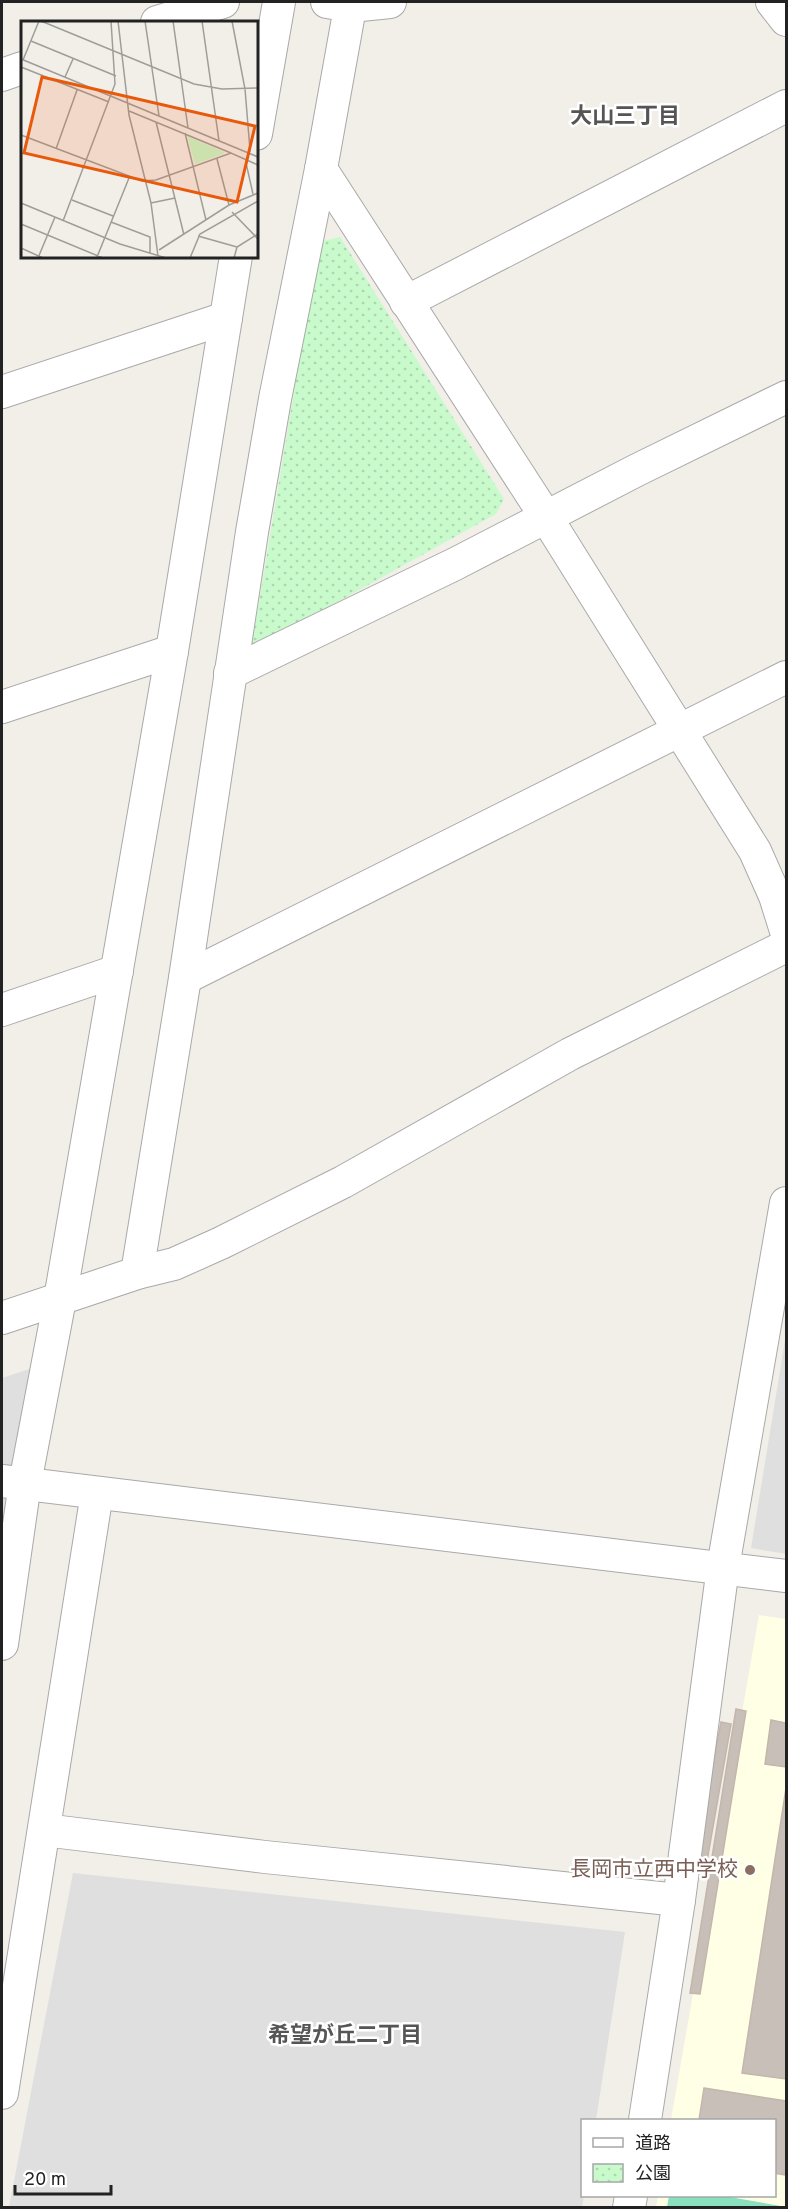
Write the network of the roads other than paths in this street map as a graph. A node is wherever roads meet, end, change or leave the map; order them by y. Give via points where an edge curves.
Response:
1 (223, 2) edge
2 (279, 2) edge
3 (390, 2) edge
4 (772, 2) edge
5 (343, 3) edge
6 (786, 20) edge
7 (160, 21) edge
8 (21, 68) edge
9 (2, 75) edge
10 (786, 106) edge
11 (258, 123) edge
12 (321, 169) junction
13 (236, 258) edge
14 (406, 302) junction
15 (226, 318) junction
16 (2, 392) edge
17 (786, 397) edge
18 (546, 517) junction
19 (172, 651) junction
20 (230, 673) junction
21 (786, 677) edge
22 (2, 707) edge
23 (681, 729) junction
24 (786, 932) edge
25 (786, 946) edge
26 (117, 971) junction
27 (185, 978) junction
28 (2, 1010) edge
29 (786, 1203) edge
30 (137, 1274) junction
31 (60, 1299) junction
32 (2, 1318) edge
33 (13, 1482) edge
34 (97, 1493) junction
35 (723, 1567) junction
36 (786, 1576) edge
37 (2, 1644) edge
38 (44, 1830) junction
39 (680, 1900) junction
40 (2, 2093) edge
41 (645, 2119) edge

1 - 7 street
2 - 11 street
3 - 5 street
4 - 6 street
5 - 12 street
8 - 9 street
10 - 14 street
12 - 14 street
12 - 20 street via 275,399
13 - 15 street
14 - 18 street
15 - 16 street
15 - 19 street
17 - 18 street
18 - 20 street
18 - 23 street
19 - 22 street
19 - 26 street
20 - 27 street
21 - 23 street
23 - 24 street via 755,851
23 - 27 street
25 - 30 street via 570,1054 333,1187 174,1264
26 - 28 street
26 - 31 street
27 - 30 street
29 - 35 street
30 - 31 street
31 - 32 street
31 - 33 street
33 - 34 street
33 - 37 street
34 - 35 street
34 - 38 street
35 - 36 street
35 - 39 street
38 - 39 street
38 - 40 street
39 - 41 street

